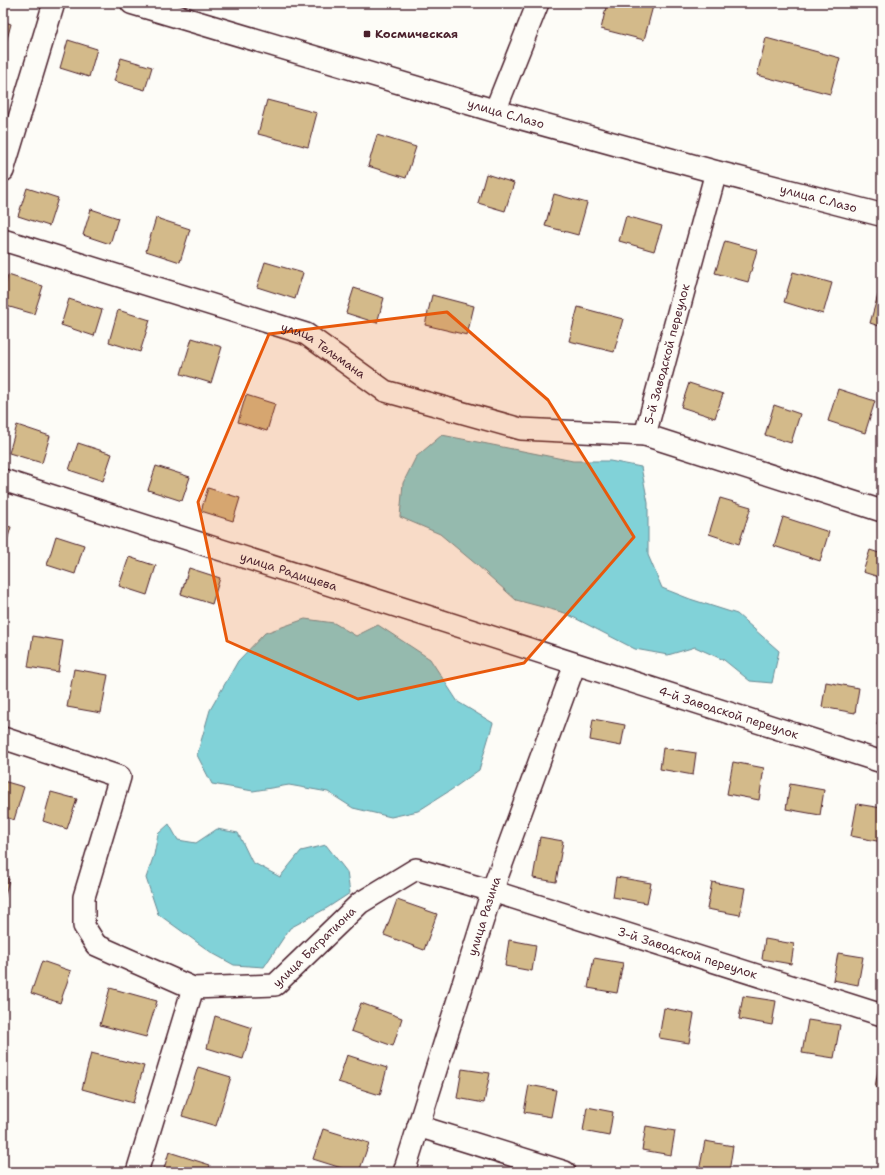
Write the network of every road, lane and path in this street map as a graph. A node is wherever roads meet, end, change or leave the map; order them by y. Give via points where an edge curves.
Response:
1 (54, 3) edge
2 (132, 3) edge
3 (538, 3) edge
4 (495, 111) junction
5 (3, 171) edge
6 (716, 172) junction
7 (882, 215) edge
8 (3, 240) edge
9 (645, 436) junction
10 (3, 480) edge
11 (882, 511) edge
12 (575, 664) junction
13 (3, 738) edge
14 (882, 762) edge
15 (492, 891) junction
16 (193, 988) junction
17 (882, 1015) edge
18 (418, 1126) junction
19 (137, 1172) edge
20 (404, 1172) edge
21 (565, 1172) edge

1 - 5 street
2 - 4 street, улица С.Лазо
3 - 4 street
4 - 6 street, улица С.Лазо
6 - 7 street, улица С.Лазо
6 - 9 street, 5-й Заводской переулок
8 - 9 street, улица Тельмана via 306,334 385,390 521,429
9 - 11 street, 5-й Заводской переулок
10 - 12 street, улица Радищева
12 - 14 street, 4-й Заводской переулок
12 - 15 street, улица Разина
13 - 16 street, улица Багратиона via 120,777 84,896 84,926 96,945
15 - 16 street, улица Багратиона via 416,869 360,903 275,985
15 - 17 street, 3-й Заводской переулок
15 - 18 street, улица Разина
16 - 19 street
18 - 20 street, улица Разина
18 - 21 street

